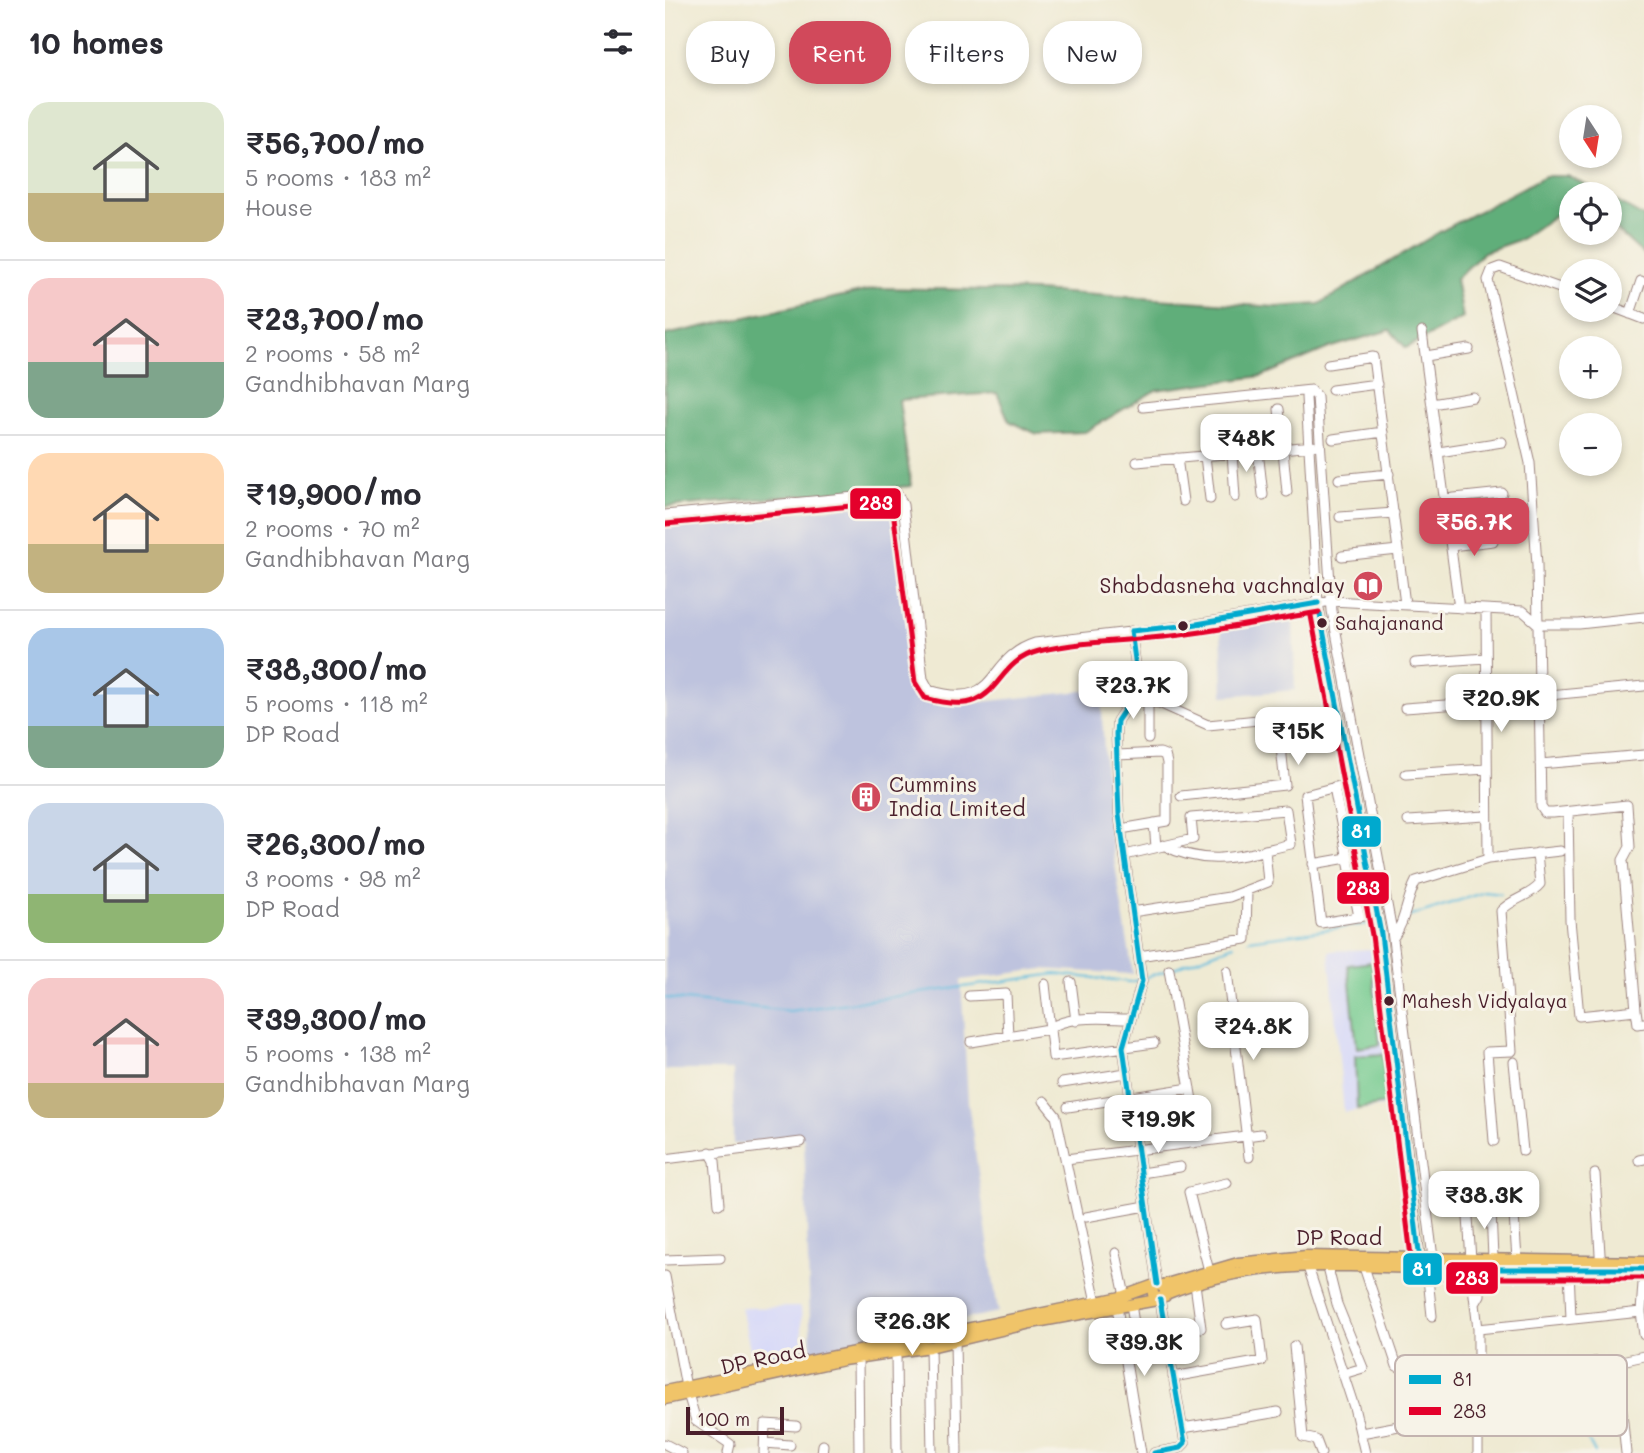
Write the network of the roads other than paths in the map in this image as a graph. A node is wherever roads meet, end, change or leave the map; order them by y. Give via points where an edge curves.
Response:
1 (1641, 281) dead end
2 (1559, 288) edge
3 (1622, 311) edge
4 (1630, 314) junction
5 (1644, 319) edge
6 (1422, 332) dead end
7 (1469, 349) dead end
8 (1426, 356) junction
9 (1328, 365) dead end
10 (1377, 384) junction
11 (1332, 390) dead end
12 (1473, 397) dead end
13 (1432, 404) junction
14 (1143, 407) dead end
15 (1279, 409) dead end
16 (1383, 432) junction
17 (1333, 439) dead end
18 (1502, 442) dead end
19 (1315, 446) junction
20 (1283, 449) junction
21 (1258, 451) junction
22 (1439, 452) junction
23 (1232, 453) junction
24 (1205, 456) junction
25 (1177, 458) junction
26 (1137, 462) dead end
27 (1389, 474) junction
28 (1339, 479) dead end
29 (1287, 492) dead end
30 (1502, 493) dead end
31 (1263, 495) dead end
32 (1235, 497) dead end
33 (1210, 499) dead end
34 (1445, 499) junction
35 (1182, 501) dead end
36 (1394, 513) junction
37 (665, 515) edge
38 (1340, 517) dead end
39 (1493, 541) dead end
40 (1327, 545) junction
41 (1315, 546) junction
42 (1451, 546) junction
43 (1398, 550) junction
44 (1342, 556) dead end
45 (1331, 601) junction
46 (1318, 603) junction
47 (1405, 604) junction
48 (1459, 608) junction
49 (1486, 611) junction
50 (1644, 617) edge
51 (1538, 624) junction
52 (1131, 631) junction
53 (1486, 658) junction
54 (1415, 663) dead end
55 (1644, 687) edge
56 (1539, 696) junction
57 (1133, 700) junction
58 (1148, 702) junction
59 (1486, 702) junction
60 (1405, 708) dead end
61 (1147, 740) dead end
62 (1117, 755) junction
63 (1644, 755) edge
64 (1540, 764) junction
65 (1487, 769) junction
66 (1406, 774) dead end
67 (1351, 783) junction
68 (1334, 787) junction
69 (1181, 796) dead end
70 (1568, 812) junction
71 (1485, 816) junction
72 (1408, 821) dead end
73 (1154, 823) junction
74 (1121, 829) junction
75 (1159, 846) junction
76 (1265, 850) junction
77 (1560, 851) dead end
78 (1537, 853) junction
79 (1125, 855) junction
80 (1364, 855) junction
81 (1349, 858) junction
82 (1488, 859) junction
83 (1313, 864) junction
84 (1247, 890) junction
85 (1132, 912) junction
86 (1376, 916) junction
87 (1359, 917) junction
88 (1392, 935) junction
89 (1139, 956) junction
90 (1169, 970) dead end
91 (1227, 971) dead end
92 (1071, 982) dead end
93 (1045, 984) dead end
94 (969, 996) dead end
95 (1636, 1010) junction
96 (1131, 1019) junction
97 (1076, 1021) junction
98 (1644, 1023) edge
99 (1049, 1029) junction
100 (1008, 1036) junction
101 (971, 1042) dead end
102 (1154, 1043) dead end
103 (1123, 1047) junction
104 (1514, 1062) dead end
105 (1126, 1073) junction
106 (1062, 1083) dead end
107 (1190, 1088) junction
108 (1130, 1097) junction
109 (1044, 1101) dead end
110 (1068, 1107) dead end
111 (1261, 1134) dead end
112 (1245, 1136) junction
113 (1199, 1140) junction
114 (1494, 1141) dead end
115 (801, 1142) dead end
116 (1137, 1147) junction
117 (1523, 1151) dead end
118 (710, 1152) junction
119 (1249, 1157) dead end
120 (665, 1159) edge
121 (1066, 1159) junction
122 (1180, 1167) dead end
123 (1141, 1173) junction
124 (1595, 1174) dead end
125 (1227, 1183) dead end
126 (1512, 1186) dead end
127 (719, 1204) dead end
128 (1467, 1204) dead end
129 (1146, 1206) junction
130 (1491, 1211) dead end
131 (1086, 1217) dead end
132 (1465, 1222) dead end
133 (1116, 1252) dead end
134 (720, 1258) dead end
135 (1493, 1258) junction
136 (1517, 1259) junction
137 (665, 1260) edge
138 (1306, 1261) junction
139 (1644, 1262) edge
140 (1474, 1263) junction
141 (1327, 1264) junction
142 (1427, 1264) junction
143 (1601, 1266) junction
144 (1364, 1267) junction
145 (1569, 1269) junction
146 (1644, 1269) edge
147 (1209, 1271) junction
148 (665, 1276) edge
149 (1195, 1284) junction
150 (1159, 1292) junction
151 (1128, 1300) junction
152 (1096, 1301) junction
153 (1117, 1307) junction
154 (1641, 1312) junction
155 (1433, 1316) dead end
156 (1571, 1319) junction
157 (1226, 1324) dead end
158 (1201, 1328) dead end
159 (1478, 1329) junction
160 (1644, 1335) edge
161 (954, 1341) junction
162 (1167, 1342) junction
163 (1294, 1346) dead end
164 (930, 1347) junction
165 (896, 1351) junction
166 (1479, 1355) edge
167 (858, 1358) junction
168 (1395, 1360) edge
169 (1343, 1374) junction
170 (1173, 1377) junction
171 (665, 1391) edge
172 (687, 1391) junction
173 (665, 1399) edge
174 (1277, 1412) dead end
175 (796, 1426) dead end
176 (1395, 1427) edge
177 (1183, 1428) junction
178 (1361, 1433) junction
179 (665, 1444) edge
180 (790, 1445) dead end
181 (764, 1448) edge
182 (682, 1453) edge
183 (728, 1453) edge
184 (859, 1453) edge
185 (897, 1453) edge
186 (932, 1453) edge
187 (957, 1453) edge
188 (1141, 1453) edge
189 (1154, 1453) edge
190 (1321, 1453) edge
191 (1365, 1453) edge

1 - 4 street
2 - 51 street via 1500,267 1492,270 1488,280 1527,441
3 - 4 street
4 - 5 street
6 - 8 street
7 - 8 street
8 - 13 street
9 - 10 street via 1373,357
10 - 11 street
10 - 16 street
12 - 13 street
13 - 22 street
14 - 19 street via 1311,390 1306,397
15 - 20 street
16 - 17 street
16 - 27 street
18 - 22 street
19 - 20 street
19 - 40 street
19 - 41 street
20 - 21 street
20 - 29 street
21 - 23 street
21 - 31 street
22 - 34 street
23 - 24 street
23 - 32 street
24 - 25 street
24 - 33 street
25 - 26 street
25 - 35 street
27 - 28 street
27 - 36 street
30 - 34 street
34 - 42 street
36 - 38 street
36 - 43 street
37 - 52 street via 897,493 903,505 923,679 929,690 954,698 979,692 1017,649
39 - 42 street
40 - 41 street
40 - 45 street
41 - 46 street
42 - 48 street
43 - 44 street
43 - 47 street
45 - 46 street
45 - 47 street
45 - 88 street
46 - 52 street
46 - 67 street
47 - 48 street
48 - 49 street
49 - 51 street via 1523,611
49 - 53 street
50 - 51 street
51 - 56 street
52 - 57 street via 1139,679
53 - 54 street
53 - 59 street
55 - 56 street
56 - 64 street
57 - 58 street
57 - 62 street via 1117,721
58 - 61 street
58 - 69 street via 1208,725 1278,718 1285,785
59 - 60 street
59 - 65 street
62 - 73 street via 1165,755 1167,821
62 - 74 street
63 - 64 street
64 - 70 street via 1542,811
65 - 66 street
65 - 71 street
67 - 68 street
67 - 80 street
68 - 81 street
68 - 83 street via 1305,794
70 - 95 street via 1570,920 1579,1016
70 - 95 street via 1627,806 1630,847 1623,860
71 - 72 street
71 - 82 street
73 - 74 street
73 - 75 street
74 - 79 street
75 - 76 street via 1201,859
75 - 76 street via 1193,839 1191,818 1286,810 1291,844
75 - 79 street
76 - 84 street via 1268,882
77 - 78 street
78 - 82 street
78 - 114 street via 1540,884 1501,911 1512,1051 1487,1052
79 - 85 street
80 - 81 street
80 - 86 street
81 - 83 street
81 - 87 street
82 - 88 street via 1416,881 1402,926
83 - 87 street via 1321,923
84 - 85 street
84 - 89 street via 1246,939
85 - 89 street
86 - 87 street
86 - 142 street
88 - 142 street
89 - 96 street via 1142,978
90 - 107 street
91 - 112 street
92 - 97 street
93 - 99 street
94 - 100 street via 1006,994
95 - 98 street via 1638,1024
96 - 97 street
96 - 103 street
97 - 99 street
99 - 100 street
99 - 103 street via 1053,1057
100 - 101 street
102 - 103 street
103 - 105 street
104 - 117 street
105 - 106 street
105 - 108 street
107 - 108 street
107 - 113 street
108 - 110 street
108 - 116 street
109 - 121 street via 1056,1116
111 - 112 street
112 - 113 street
112 - 119 street
113 - 116 street
115 - 118 street
116 - 121 street
116 - 123 street
118 - 120 street
118 - 127 street
121 - 152 street
122 - 123 street
123 - 129 street
124 - 143 street
125 - 147 street via 1189,1192
126 - 136 street
128 - 140 street
129 - 131 street
129 - 150 street
130 - 135 street
132 - 140 street
133 - 151 street
134 - 137 street
135 - 136 main road, DP Road
135 - 140 main road, DP Road
136 - 143 main road, DP Road
138 - 141 main road, DP Road
138 - 142 main road, DP Road
138 - 147 main road, DP Road via 1266,1259
138 - 149 main road, DP Road
138 - 169 street
139 - 143 main road, DP Road
140 - 142 main road, DP Road
140 - 145 main road, DP Road
140 - 159 street
141 - 144 main road, DP Road
141 - 169 street via 1337,1304 1363,1368
142 - 144 main road, DP Road
142 - 155 street
143 - 145 main road, DP Road
143 - 146 main road, DP Road
144 - 168 street
145 - 156 street
146 - 154 street
147 - 150 main road, DP Road
148 - 172 street
149 - 150 main road, DP Road
149 - 158 street
150 - 151 main road, DP Road
150 - 162 street
151 - 152 main road, DP Road
151 - 153 main road, DP Road
151 - 162 street via 1138,1347
152 - 172 main road, DP Road
153 - 161 main road, DP Road
153 - 188 street
154 - 156 street
154 - 160 street
156 - 159 street
157 - 170 street via 1257,1319 1262,1361
159 - 166 street
161 - 164 main road, DP Road
161 - 187 street
162 - 170 street
163 - 190 street via 1303,1437 1316,1440
164 - 165 main road, DP Road
164 - 186 street
165 - 167 main road, DP Road
165 - 185 street
167 - 172 main road, DP Road
167 - 184 street
169 - 178 street
170 - 177 street
171 - 172 main road, DP Road
172 - 173 main road, DP Road
172 - 183 street via 698,1423 730,1444
174 - 177 street
175 - 181 street via 765,1424
176 - 178 street
177 - 189 street via 1184,1447
178 - 191 street
179 - 182 street
180 - 181 street

